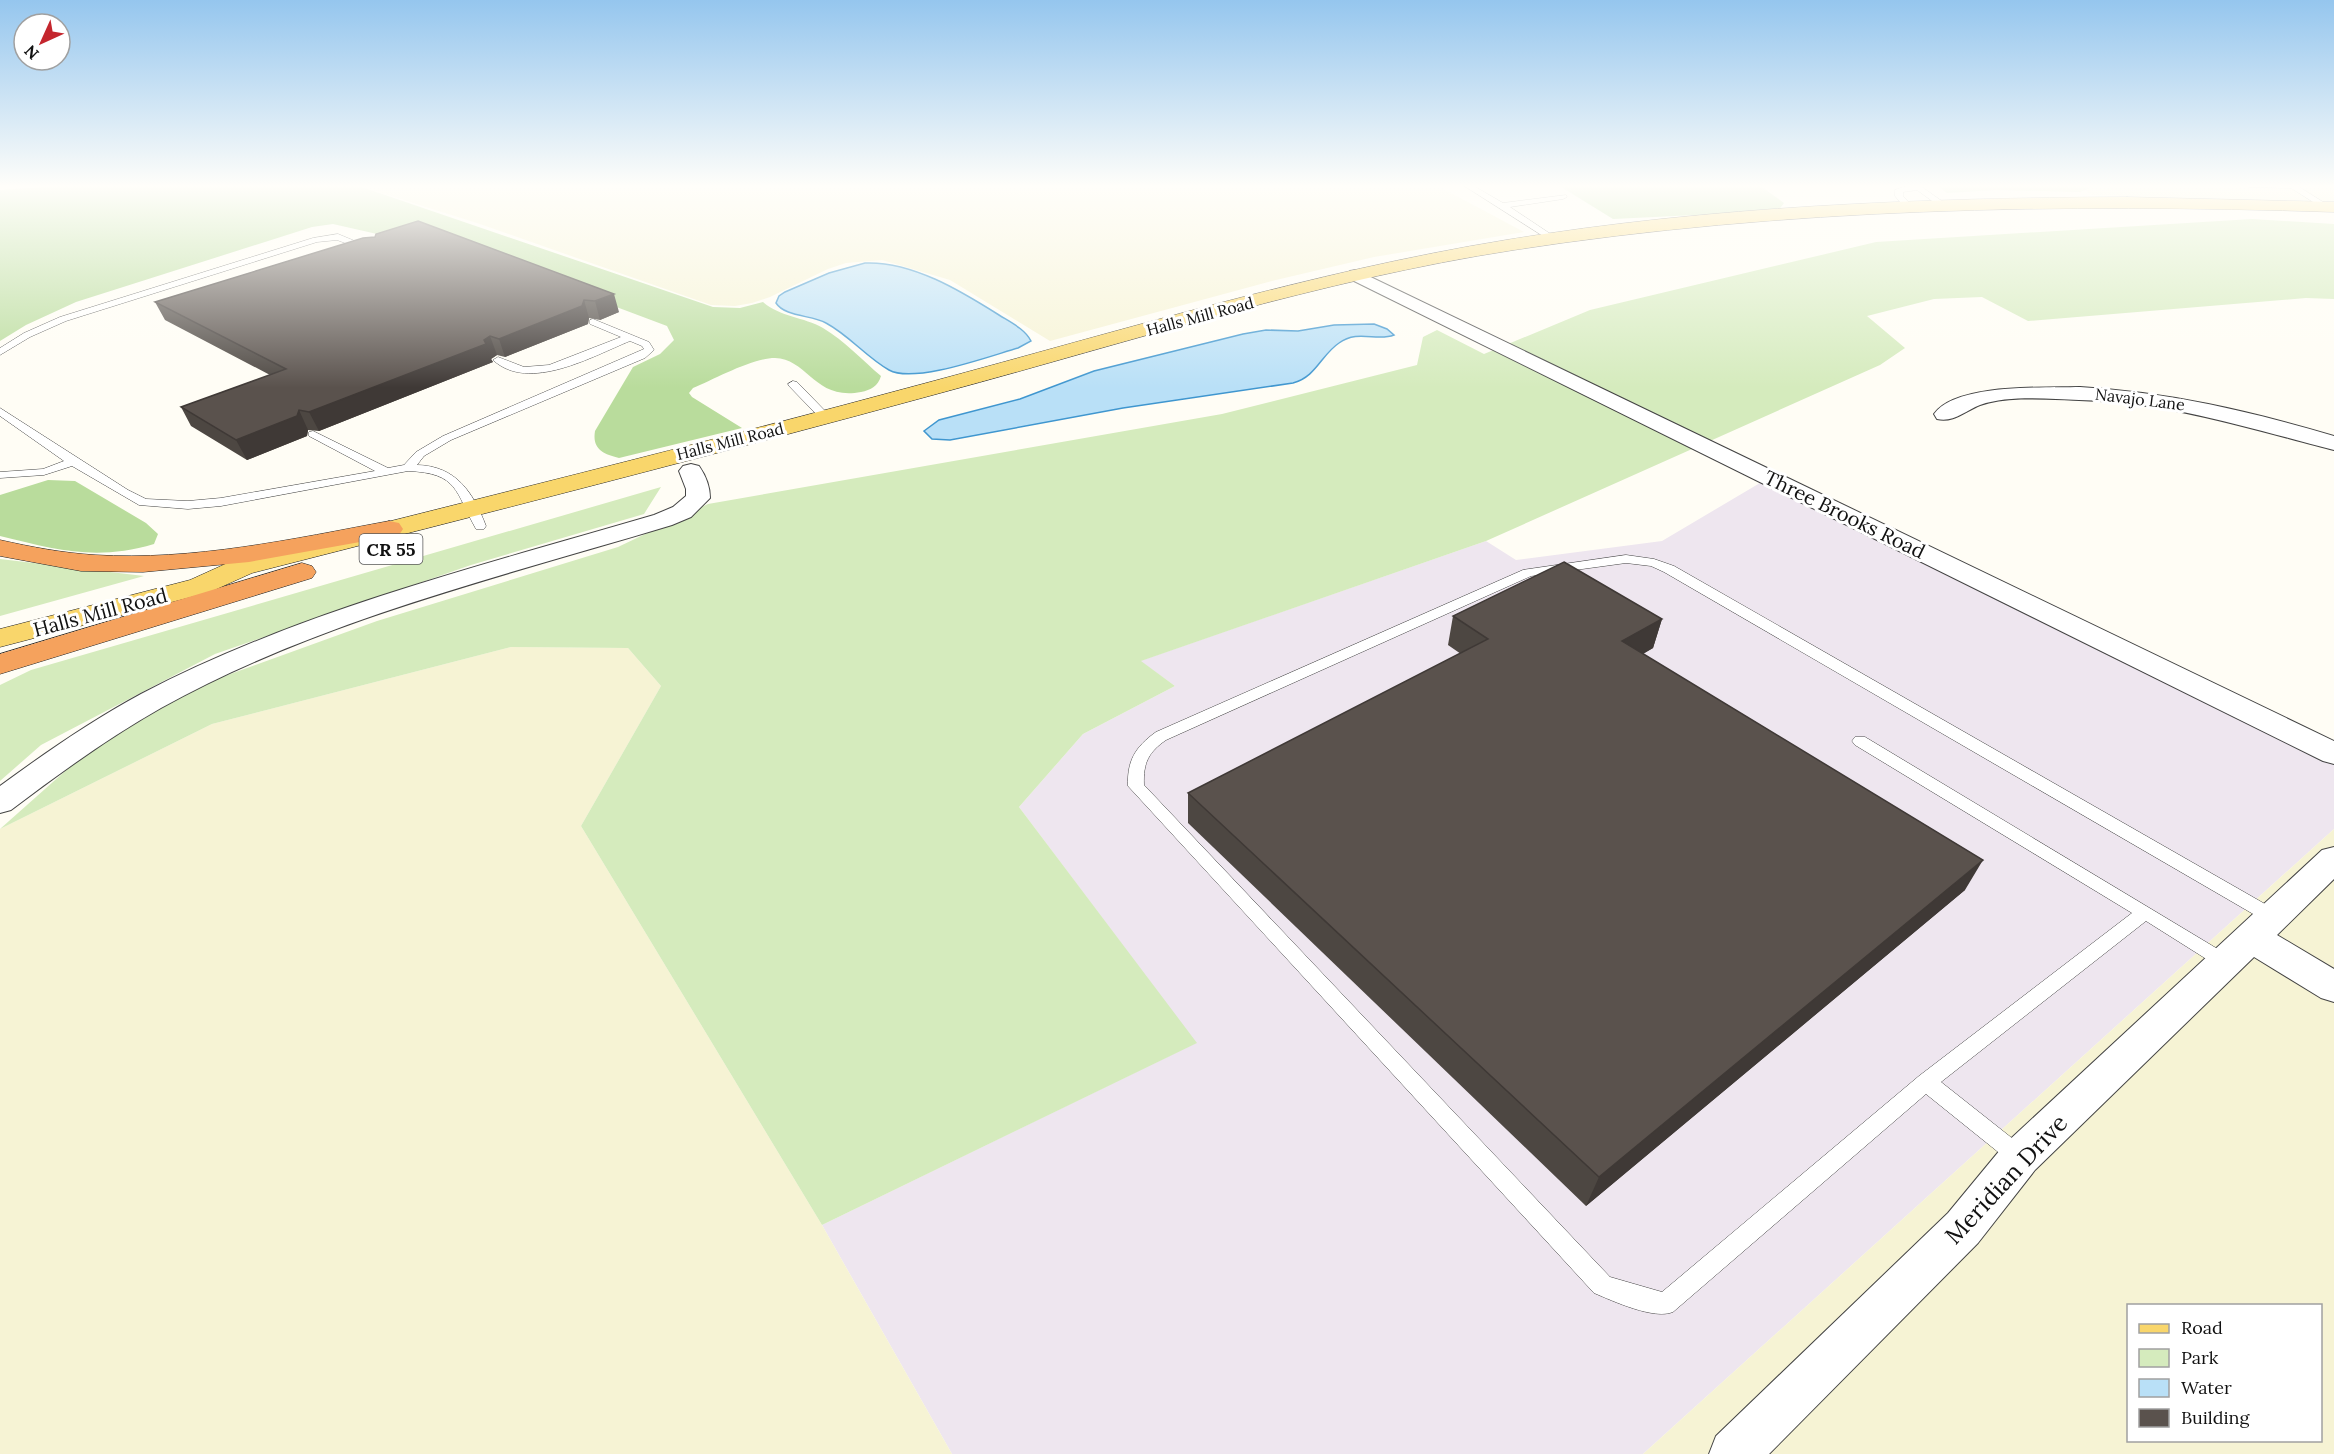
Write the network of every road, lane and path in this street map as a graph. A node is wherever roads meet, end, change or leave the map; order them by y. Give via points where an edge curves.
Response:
1 (275, 253) edge
2 (1467, 253) edge
3 (1544, 253) edge
4 (1365, 280) junction
5 (1253, 301) junction
6 (593, 322) edge
7 (630, 338) junction
8 (1170, 339) junction
9 (0, 352) edge
10 (498, 360) edge
11 (560, 365) junction
12 (588, 378) junction
13 (793, 384) dead end
14 (0, 411) edge
15 (1945, 414) dead end
16 (825, 417) junction
17 (313, 434) edge
18 (2334, 443) edge
19 (73, 462) junction
20 (408, 468) junction
21 (691, 471) junction
22 (386, 472) junction
23 (0, 475) edge
24 (477, 517) junction
25 (389, 529) junction
26 (0, 548) edge
27 (302, 572) junction
28 (200, 586) junction
29 (0, 638) edge
30 (0, 664) edge
31 (1860, 741) dead end
32 (2334, 753) edge
33 (0, 802) edge
34 (2334, 859) edge
35 (2145, 912) junction
36 (2250, 939) junction
37 (2334, 987) edge
38 (1926, 1082) junction
39 (2020, 1157) junction
40 (1734, 1454) edge

1 - 9 lane via 63,319
2 - 4 main road, Halls Mill Road / CR 55
3 - 4 main road, Halls Mill Road / CR 55
4 - 5 main road, Halls Mill Road / CR 55
4 - 8 main road, Halls Mill Road / CR 55
4 - 32 street, Three Brooks Road
5 - 8 main road via 1251,307 1176,331
5 - 16 main road, Halls Mill Road / CR 55
6 - 7 lane
7 - 11 lane
7 - 12 lane via 646,344 649,350
8 - 21 main road, Halls Mill Road / CR 55
10 - 11 lane via 523,370
11 - 12 lane
12 - 20 lane via 447,438 420,454
13 - 16 lane
14 - 19 lane
15 - 18 street, Navajo Lane via 1982,398 2003,395 2127,395 2215,409
16 - 24 main road, Halls Mill Road / CR 55
17 - 22 lane
19 - 22 lane via 132,498 171,506 220,502
19 - 23 lane via 44,471
20 - 22 lane
20 - 24 lane via 431,469 448,476 463,488
21 - 24 main road, Halls Mill Road / CR 55
21 - 33 street via 698,498 682,512 347,617 231,661 119,717
24 - 25 main road, Halls Mill Road / CR 55
24 - 27 main road, Halls Mill Road / CR 55
25 - 26 highway via 284,548 156,563 61,561
25 - 28 main road, Halls Mill Road / CR 55 via 242,567
27 - 28 main road, Halls Mill Road / CR 55 via 245,585
27 - 30 highway
28 - 29 main road, Halls Mill Road
31 - 35 lane
34 - 36 street, Meridian Drive
35 - 36 lane
35 - 38 lane
36 - 37 street
36 - 38 lane via 1669,569 1639,560 1528,573 1161,736 1143,749 1134,767 1136,786 1602,1285 1621,1293 1665,1304
36 - 39 street, Meridian Drive
38 - 39 lane
39 - 40 street, Meridian Drive via 1963,1228

